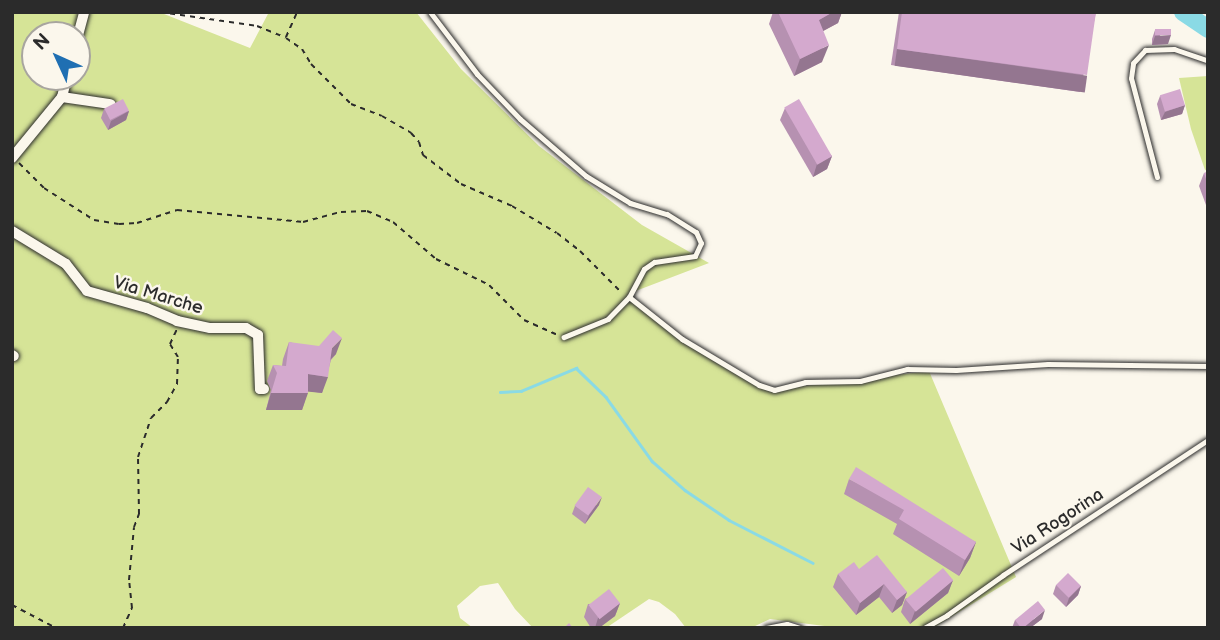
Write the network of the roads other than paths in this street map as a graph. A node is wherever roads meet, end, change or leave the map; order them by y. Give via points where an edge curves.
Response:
1 (430, 12) edge
2 (1208, 61) edge
3 (63, 91) edge
4 (62, 96) junction
5 (110, 104) edge
6 (13, 157) edge
7 (1157, 177) dead end
8 (12, 231) edge
9 (629, 297) junction
10 (564, 337) road end
11 (1208, 366) edge
12 (264, 389) dead end
13 (1208, 440) edge
14 (766, 628) edge
15 (800, 628) edge
16 (924, 628) edge

1 - 9 lane via 477,74 586,176 630,203 667,214 696,232 701,243 695,256 654,262 644,269
2 - 7 lane via 1174,49 1145,50 1133,63 1130,78
3 - 4 street
4 - 5 street
4 - 6 street
8 - 12 street, Via Marche via 66,264 87,291 177,321 210,328 246,328 258,335 260,389
9 - 10 lane via 608,319
9 - 11 lane via 682,339 774,390 805,382 860,381 907,369 1060,363
13 - 16 lane, Via Rogorina
14 - 15 lane via 787,624

